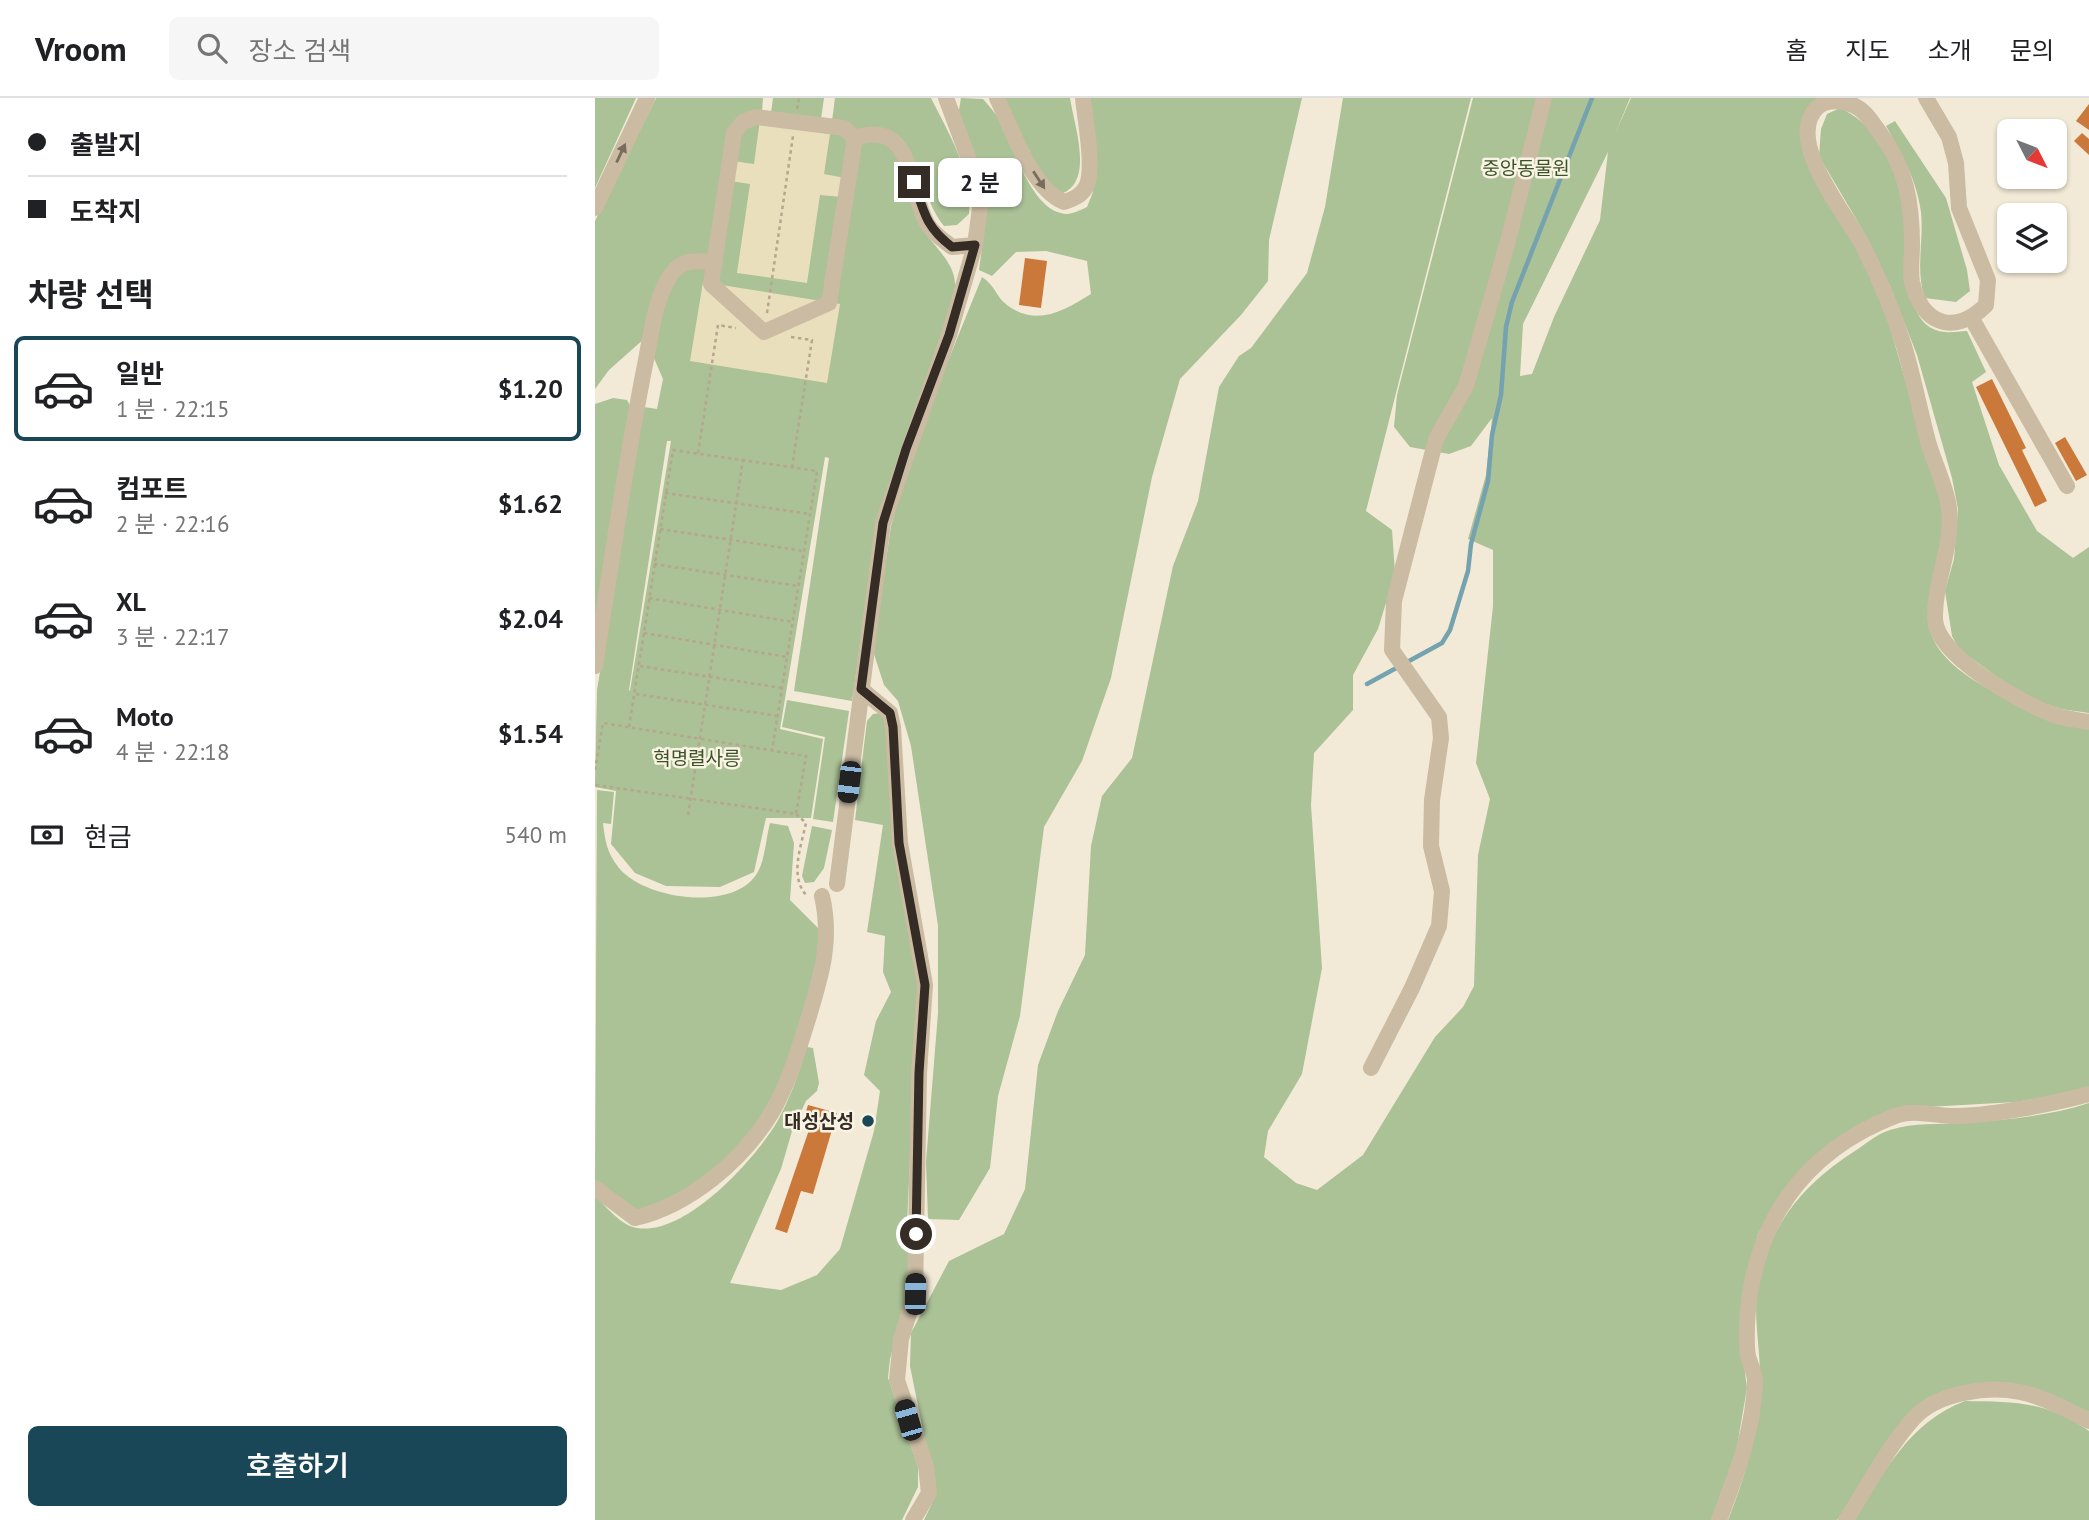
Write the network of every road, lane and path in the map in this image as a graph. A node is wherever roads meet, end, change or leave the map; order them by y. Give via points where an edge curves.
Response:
1 (647, 98) edge
2 (946, 98) edge
3 (997, 98) edge
4 (1083, 98) edge
5 (1544, 98) edge
6 (1926, 98) edge
7 (796, 121) junction
8 (855, 138) junction
9 (595, 208) edge
10 (975, 245) junction
11 (715, 262) junction
12 (769, 293) dead end
13 (1972, 318) junction
14 (712, 365) dead end
15 (806, 380) dead end
16 (698, 453) junction
17 (743, 460) junction
18 (792, 467) junction
19 (2067, 486) dead end
20 (665, 493) junction
21 (737, 503) junction
22 (810, 514) junction
23 (660, 529) junction
24 (731, 540) junction
25 (804, 551) junction
26 (654, 564) junction
27 (726, 575) junction
28 (798, 586) junction
29 (649, 598) junction
30 (720, 610) junction
31 (793, 622) junction
32 (644, 634) junction
33 (715, 645) junction
34 (787, 657) junction
35 (595, 666) edge
36 (639, 666) junction
37 (710, 677) junction
38 (782, 688) junction
39 (861, 689) junction
40 (634, 694) junction
41 (705, 705) junction
42 (778, 716) junction
43 (2089, 722) edge
44 (629, 727) junction
45 (700, 738) junction
46 (772, 750) junction
47 (595, 771) edge
48 (595, 785) edge
49 (690, 800) junction
50 (796, 814) junction
51 (688, 815) dead end
52 (837, 884) dead end
53 (822, 896) joint
54 (1371, 1068) dead end
55 (2089, 1094) edge
56 (595, 1188) edge
57 (2089, 1422) edge
58 (913, 1520) edge
59 (1720, 1520) edge
60 (1846, 1520) edge

9 -> 1 street
2 - 10 street via 974,173 980,208
3 -> 4 street via 1039,183 1063,202 1085,190 1090,177
5 - 54 street via 1466,386 1436,439 1394,601 1392,650 1439,717 1431,846 1442,891 1439,926
6 - 13 street via 1949,137 1959,208 1987,280 1986,305
7 - 8 street via 844,128
7 - 11 street via 756,117 738,127
7 - 12 path
8 - 10 street via 868,134 887,138 899,147 927,223 952,247
8 - 11 street via 829,303 764,332 711,284
10 - 39 street via 949,335 883,523
11 - 35 street via 689,260 680,266 665,286 656,311 635,412
13 - 19 street
13 - 43 street via 1936,321 1922,309 1912,281 1911,202 1889,144 1860,108 1843,101 1818,107 1808,131 1819,177 1861,243 1887,298 1948,502 1949,540 1935,603 1937,633 1955,655 2020,700 2058,716
14 - 16 path
15 - 18 path
16 - 17 path
16 - 20 path via 673,450
17 - 18 path
17 - 21 path
18 - 22 path via 817,471
20 - 21 path
20 - 23 path
21 - 22 path
21 - 24 path
22 - 25 path
23 - 24 path
23 - 26 path
24 - 25 path
24 - 27 path
25 - 28 path
26 - 27 path
26 - 29 path
27 - 28 path
27 - 30 path
28 - 31 path
29 - 30 path
29 - 32 path
30 - 31 path
30 - 33 path
31 - 34 path
32 - 33 path
32 - 36 path
33 - 34 path
33 - 37 path
34 - 38 path
36 - 37 path
36 - 40 path
37 - 38 path
37 - 41 path
38 - 42 path
39 - 52 street
39 - 58 street via 882,705 892,720 899,843 925,985 915,1294 901,1339 897,1380 926,1466 929,1493
40 - 41 path
40 - 44 path
41 - 42 path
41 - 45 path
42 - 46 path
44 - 45 path
44 - 47 path via 603,723
45 - 46 path
45 - 49 path
46 - 50 path via 806,756
48 - 49 path
49 - 50 path
49 - 51 path
50 - 53 path via 806,823 798,886 807,897
53 - 56 street via 829,925 820,978 796,1057 772,1112 748,1143 717,1174 655,1213 635,1218
55 - 59 street via 1958,1116 1897,1115 1840,1143 1815,1162 1775,1217 1752,1283 1747,1353 1755,1379 1746,1440
57 - 60 street via 2019,1392 1962,1393 1928,1405 1876,1470

